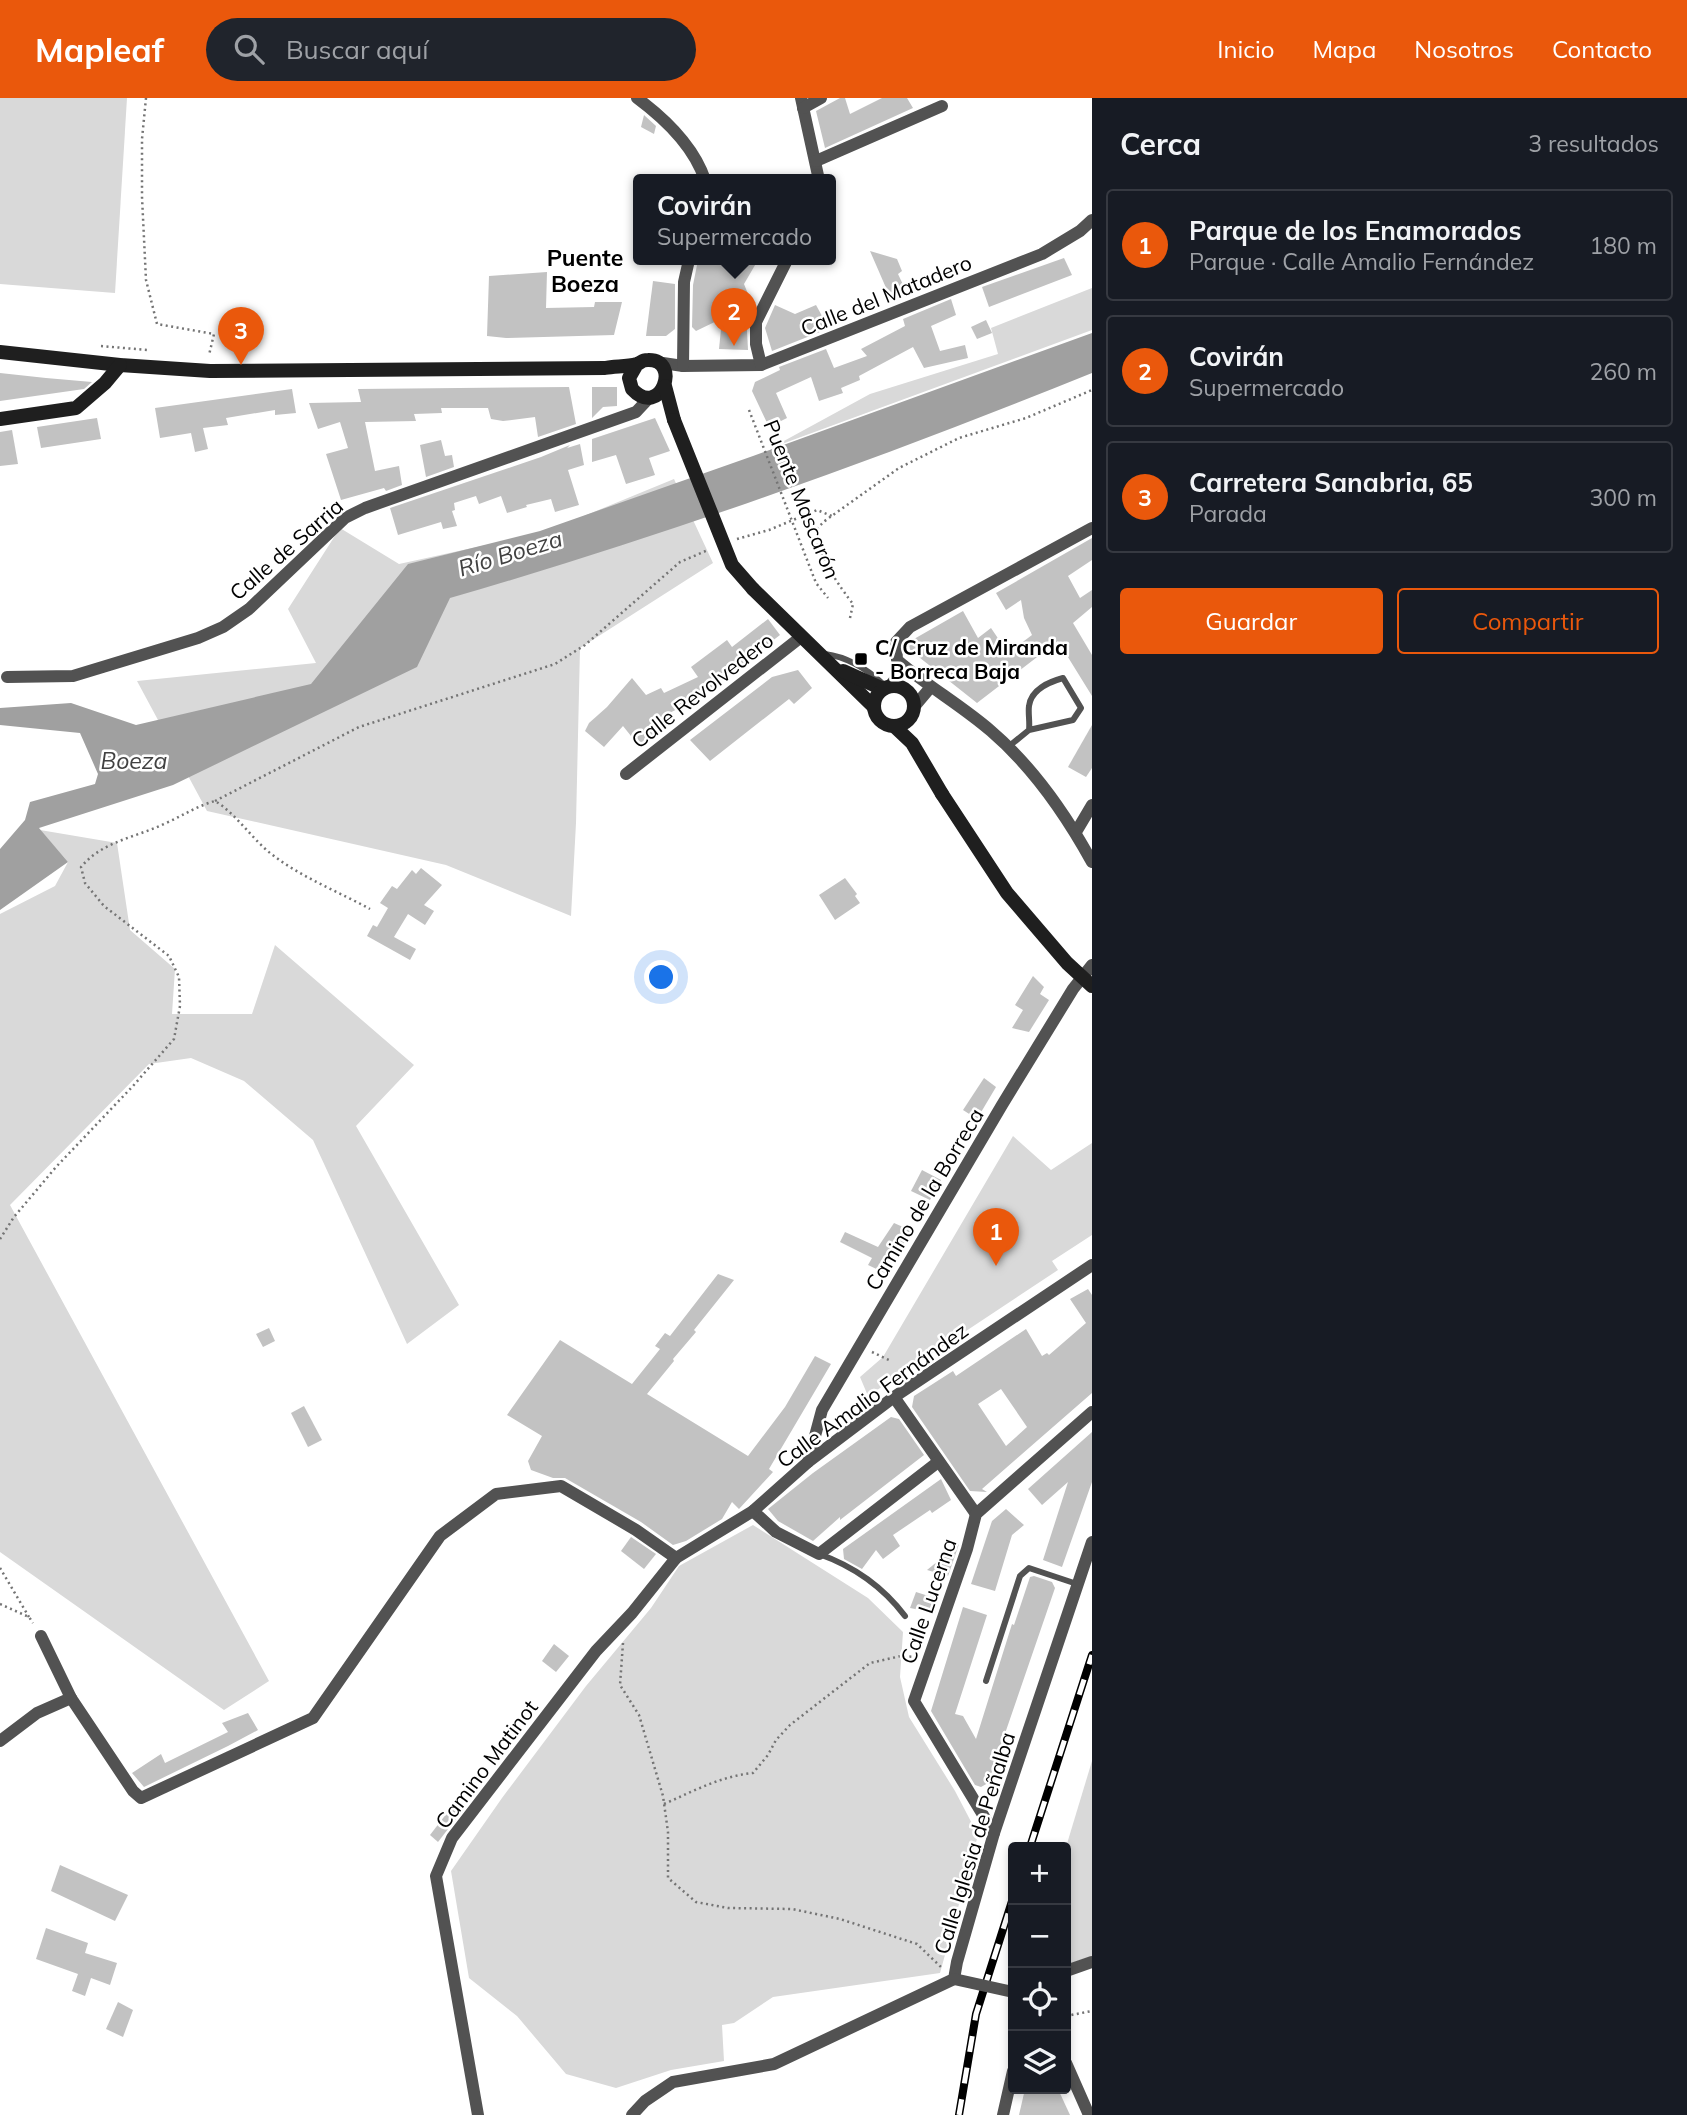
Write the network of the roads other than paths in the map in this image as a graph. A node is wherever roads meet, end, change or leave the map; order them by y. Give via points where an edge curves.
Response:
1 (637, 98) edge
2 (821, 98) edge
3 (802, 103) edge
4 (942, 106) dead end
5 (816, 161) junction
6 (703, 174) edge
7 (818, 174) edge
8 (1092, 220) edge
9 (688, 265) edge
10 (785, 265) edge
11 (0, 352) edge
12 (656, 362) junction
13 (637, 364) junction
14 (120, 365) junction
15 (761, 365) junction
16 (683, 366) junction
17 (605, 368) junction
18 (666, 382) junction
19 (642, 393) junction
20 (673, 416) junction
21 (0, 419) edge
22 (1092, 528) edge
23 (801, 637) junction
24 (817, 653) junction
25 (832, 667) junction
26 (905, 667) junction
27 (7, 677) dead end
28 (887, 688) junction
29 (930, 688) junction
30 (874, 707) junction
31 (912, 712) junction
32 (894, 726) junction
33 (1029, 730) junction
34 (912, 743) junction
35 (1008, 747) junction
36 (626, 774) dead end
37 (1092, 805) edge
38 (1076, 832) junction
39 (1092, 862) edge
40 (1092, 965) edge
41 (1092, 986) edge
42 (1092, 1265) edge
43 (894, 1397) junction
44 (1092, 1412) edge
45 (808, 1462) junction
46 (938, 1462) junction
47 (753, 1511) junction
48 (976, 1514) junction
49 (1092, 1542) edge
50 (819, 1554) junction
51 (676, 1558) junction
52 (1077, 1585) junction
53 (905, 1616) dead end
54 (41, 1636) road end
55 (986, 1681) dead end
56 (71, 1698) junction
57 (0, 1741) edge
58 (993, 1833) junction
59 (1092, 1962) edge
60 (1071, 1969) edge
61 (954, 1979) junction
62 (1008, 1991) edge
63 (1071, 2074) edge
64 (1008, 2093) edge
65 (478, 2115) edge
66 (632, 2115) edge
67 (1003, 2115) edge
68 (1090, 2115) edge

1 - 6 street via 658,114
2 - 3 street
3 - 5 street
4 - 5 street
5 - 7 street
8 - 15 street, Calle del Matadero via 1042,254
9 - 16 street
10 - 15 street via 756,323
11 - 14 street
12 - 13 street
12 - 16 street, Calle del Matadero
12 - 18 street via 664,368
13 - 17 street
13 - 19 street via 631,373
14 - 17 street via 209,371
14 - 21 street via 76,408
15 - 16 street, Calle del Matadero
16 - 18 street
17 - 19 street
18 - 19 street via 660,393
18 - 20 street
19 - 20 street
19 - 27 street, Calle de Sarria via 627,416 345,518 249,609 223,627 73,676
20 - 23 street, bridge via 732,565
22 - 26 street via 910,626 896,642 897,660
23 - 24 street
23 - 36 street, Calle Revolvedero
24 - 25 street
24 - 28 lane via 853,663
25 - 28 street
25 - 30 street
26 - 28 street
26 - 29 street
28 - 30 street via 876,696
28 - 31 street via 905,689 912,696
29 - 31 street
29 - 35 street
30 - 32 street via 883,723
31 - 32 street via 904,724
31 - 34 street
32 - 34 street
33 - 33 lane via 1073,720 1081,708 1063,678 1048,682 1034,694 1028,707
33 - 35 lane
34 - 41 street, bridge via 1007,893
35 - 38 street via 1041,782
37 - 38 street
38 - 39 street
40 - 45 street, Camino de la Borreca via 1002,1105 822,1410
42 - 43 street, Calle Amalio Fernández
43 - 45 street, Calle Amalio Fernández
43 - 46 street
44 - 48 street
45 - 47 street, Calle Amalio Fernández
46 - 48 street
46 - 50 street
47 - 50 street via 776,1532
47 - 51 street, Calle Amalio Fernández
48 - 58 street, Calle Lucerna via 914,1701
49 - 52 street, Calle Iglesia de Peñalba
50 - 53 lane via 856,1571
51 - 56 street via 561,1486 496,1494 440,1536 313,1718 141,1798
51 - 65 street, Camino Matinot via 596,1651 452,1838 436,1876
52 - 55 lane via 1029,1568 1020,1576
52 - 58 street, Calle Iglesia de Peñalba
54 - 56 street
56 - 57 street via 37,1713
58 - 61 street, Calle Iglesia de Peñalba
59 - 60 street
61 - 62 street, bridge
61 - 66 street, Calle Iglesia de Peñalba via 774,2064 673,2082
63 - 68 street
64 - 67 street

